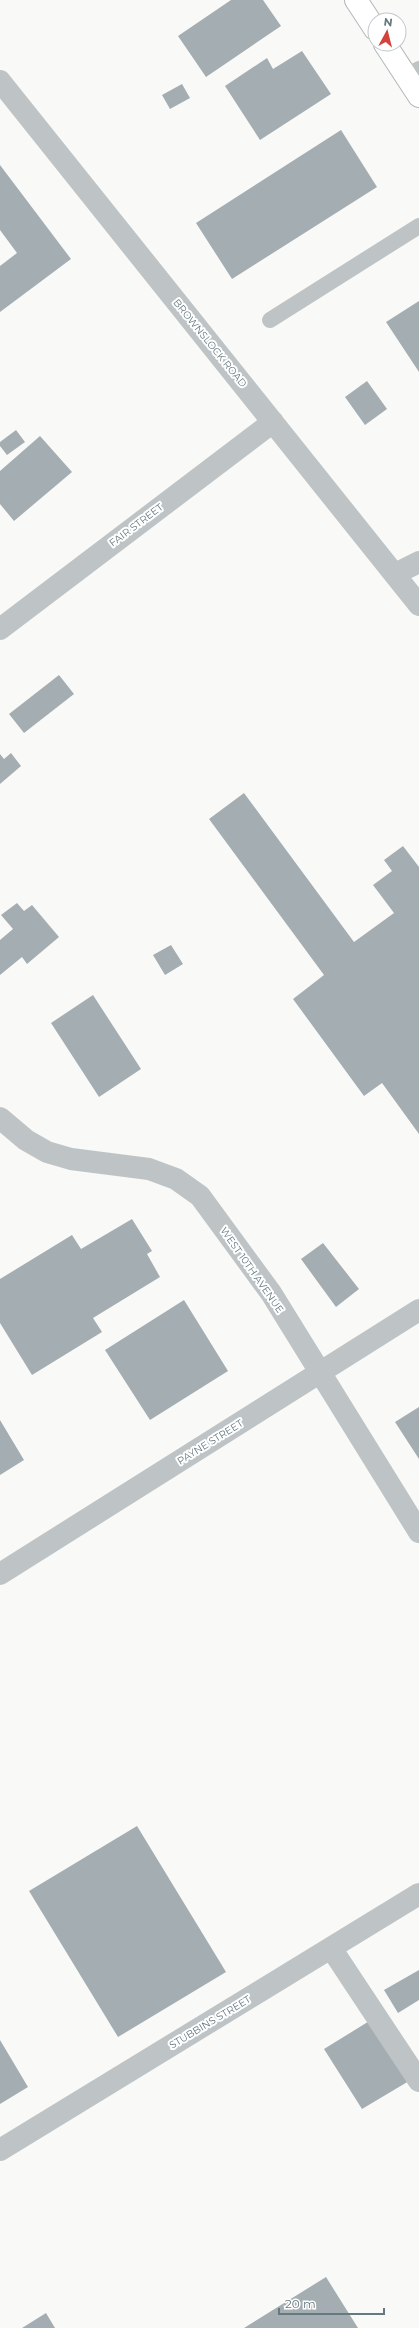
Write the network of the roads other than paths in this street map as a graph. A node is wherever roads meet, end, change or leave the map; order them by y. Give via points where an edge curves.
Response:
1 (356, 0) edge
2 (367, 17) edge
3 (393, 52) edge
4 (412, 72) edge
5 (0, 81) edge
6 (419, 96) edge
7 (419, 226) edge
8 (270, 320) dead end
9 (273, 422) junction
10 (419, 562) edge
11 (394, 574) junction
12 (419, 605) edge
13 (0, 629) edge
14 (0, 1118) edge
15 (419, 1310) edge
16 (319, 1373) junction
17 (419, 1532) edge
18 (0, 1574) edge
19 (419, 1894) edge
20 (331, 1948) junction
21 (419, 2081) edge
22 (0, 2150) edge

1 - 2 street
3 - 4 street
4 - 6 street
5 - 9 street, BROWNSLOCK ROAD
7 - 8 lane
9 - 11 street, BROWNSLOCK ROAD
9 - 13 street, FAIR STREET
10 - 11 street
11 - 12 street, BROWNSLOCK ROAD
14 - 16 street, WEST 10TH AVENUE via 26,1140 47,1152 71,1160 149,1169 188,1186 200,1196 271,1293
15 - 16 street, PAYNE STREET
16 - 17 street, WEST 10TH AVENUE
16 - 18 street, PAYNE STREET
19 - 20 street, STUBBINS STREET
20 - 21 street
20 - 22 street, STUBBINS STREET

